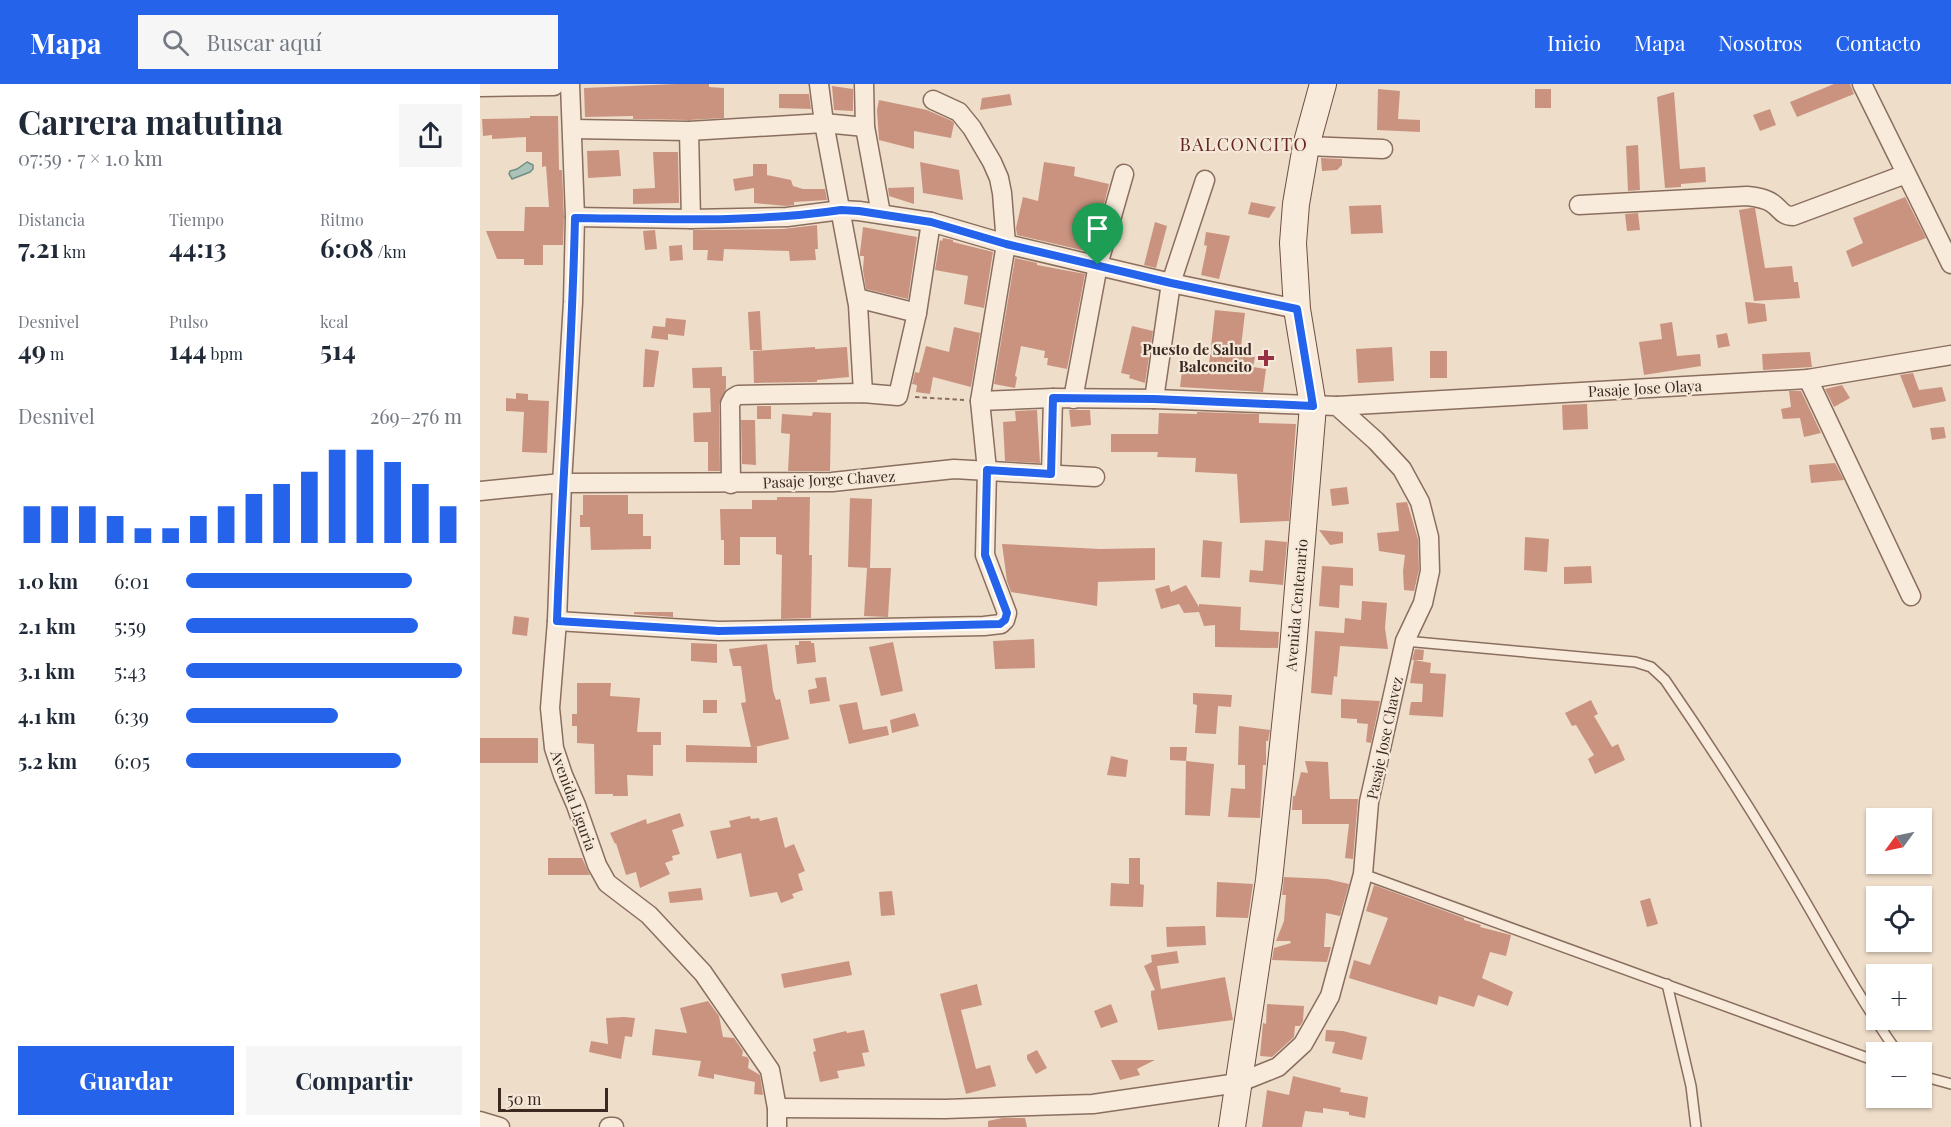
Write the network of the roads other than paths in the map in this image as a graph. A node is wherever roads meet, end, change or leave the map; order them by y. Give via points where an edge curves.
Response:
1 (819, 84) edge
2 (864, 84) edge
3 (1323, 84) edge
4 (1862, 84) edge
5 (562, 85) edge
6 (480, 87) edge
7 (933, 100) dead end
8 (824, 123) junction
9 (865, 127) junction
10 (573, 129) junction
11 (689, 131) junction
12 (1306, 146) junction
13 (1383, 148) dead end
14 (1124, 174) dead end
15 (1906, 174) junction
16 (1205, 180) dead end
17 (1579, 206) dead end
18 (841, 210) junction
19 (881, 214) junction
20 (575, 218) junction
21 (692, 219) junction
22 (931, 222) junction
23 (1006, 244) junction
24 (1951, 264) edge
25 (1098, 265) junction
26 (1171, 283) junction
27 (857, 298) junction
28 (1297, 309) junction
29 (917, 313) junction
30 (1951, 355) edge
31 (1808, 379) junction
32 (863, 393) junction
33 (1053, 398) junction
34 (1074, 399) junction
35 (1154, 399) junction
36 (980, 401) junction
37 (1325, 406) junction
38 (987, 470) junction
39 (1051, 474) junction
40 (1095, 477) dead end
41 (562, 483) junction
42 (731, 484) junction
43 (480, 490) edge
44 (1911, 596) dead end
45 (557, 621) junction
46 (1405, 641) junction
47 (1363, 874) junction
48 (1667, 984) junction
49 (1892, 1042) edge
50 (1866, 1057) edge
51 (1932, 1079) edge
52 (1238, 1083) junction
53 (1951, 1084) edge
54 (777, 1108) junction
55 (480, 1121) edge
56 (500, 1127) edge
57 (609, 1127) edge
58 (614, 1127) edge
59 (777, 1127) edge
60 (1233, 1127) edge
61 (1696, 1127) edge

1 - 8 street
2 - 9 street
3 - 12 main road, Avenida Centenario
4 - 15 street
5 - 6 street
5 - 10 street, Avenida Liguria
7 - 23 street via 958,112 992,162 1002,193
8 - 9 street
8 - 11 street
8 - 18 street
9 - 19 street
10 - 11 street
10 - 20 street, Avenida Liguria
11 - 21 street
12 - 13 street
12 - 28 main road, Avenida Centenario via 1293,243
14 - 25 street
15 - 17 street via 1793,216 1781,213 1770,201 1747,196
15 - 24 street
16 - 26 street
18 - 19 street
18 - 21 street via 787,217
18 - 27 street
19 - 22 street
20 - 21 street
20 - 41 street, Avenida Liguria
22 - 23 street
22 - 29 street
23 - 25 street
23 - 36 street
25 - 26 street
25 - 34 street
26 - 28 street
26 - 35 street
27 - 29 street
27 - 32 street
28 - 37 main road, Avenida Centenario
29 - 32 street via 898,396
30 - 31 street, Pasaje Jose Olaya
31 - 37 street, Pasaje Jose Olaya
31 - 44 street
32 - 42 street via 733,398
33 - 34 street, Pasaje Jose Olaya
33 - 36 street, Pasaje Jose Olaya
33 - 39 street
34 - 35 street, Pasaje Jose Olaya
35 - 37 street, Pasaje Jose Olaya
36 - 38 street
37 - 46 street, Pasaje Jose Chavez via 1376,441 1402,469 1420,502 1429,537 1430,571 1423,603
37 - 52 main road, Avenida Centenario via 1293,649 1269,880
38 - 39 street, Pasaje Jorge Chavez
38 - 42 street, Pasaje Jorge Chavez via 954,469 832,482
38 - 45 street via 985,555 1007,613 1000,624 719,631
39 - 40 street, Pasaje Jorge Chavez
41 - 42 street, Pasaje Jorge Chavez
41 - 43 street, Pasaje Jorge Chavez
41 - 45 street, Avenida Liguria
45 - 54 street, Avenida Liguria via 550,708 554,748 597,865 607,883 649,915 704,973 770,1070
46 - 47 street, Pasaje Jose Chavez via 1369,802
46 - 49 lane via 1635,662 1651,667 1665,680 1726,770 1854,987
47 - 48 lane
47 - 52 street, Pasaje Jose Chavez via 1330,996 1303,1044 1278,1067
48 - 50 lane
48 - 61 lane
51 - 53 lane
52 - 54 street, Pasaje Jose Chavez via 1094,1104 945,1109
52 - 60 main road, Avenida Centenario
54 - 59 street, Avenida Liguria
55 - 56 street
57 - 58 street

